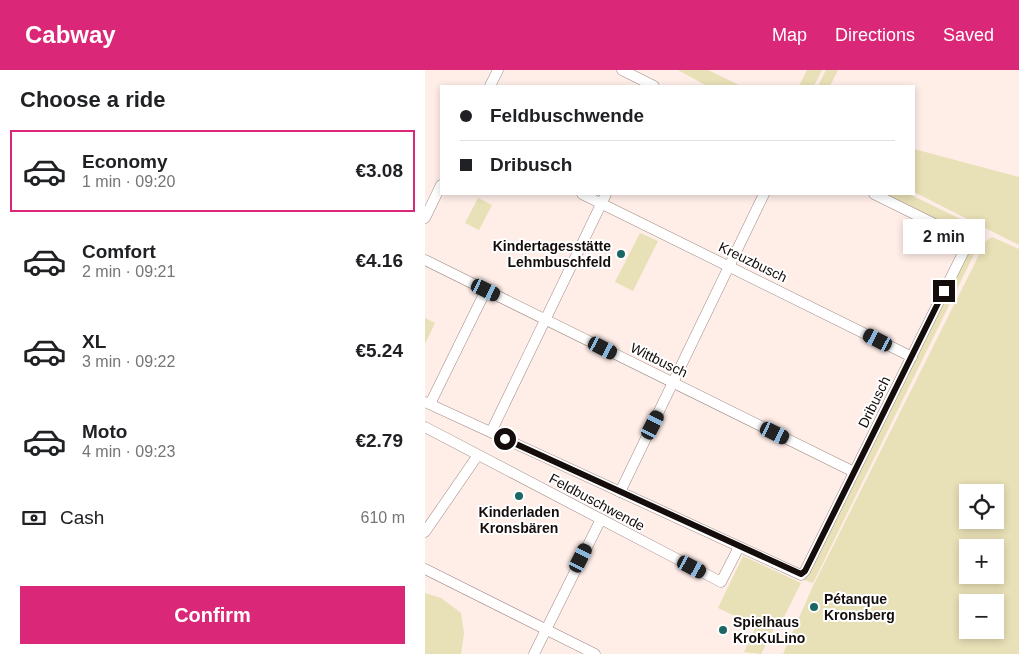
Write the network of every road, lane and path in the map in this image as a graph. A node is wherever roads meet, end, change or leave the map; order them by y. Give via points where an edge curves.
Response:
1 (498, 70) edge
2 (622, 70) edge
3 (490, 85) edge
4 (652, 85) edge
5 (440, 187) edge
6 (586, 195) edge
7 (763, 195) edge
8 (876, 195) edge
9 (604, 199) edge
10 (425, 218) edge
11 (425, 260) edge
12 (728, 265) junction
13 (486, 290) junction
14 (546, 320) junction
15 (912, 357) junction
16 (674, 383) junction
17 (427, 403) edge
18 (425, 427) edge
19 (491, 432) junction
20 (478, 455) junction
21 (854, 472) junction
22 (620, 492) junction
23 (601, 519) junction
24 (425, 532) edge
25 (739, 547) junction
26 (425, 569) edge
27 (801, 574) joint
28 (546, 630) junction
29 (534, 654) edge
30 (595, 654) edge

1 - 3 street
2 - 4 street
5 - 10 street
6 - 9 street, Kreuzbusch
7 - 12 street
8 - 15 street, Dribusch via 969,241
9 - 12 street, Kreuzbusch
9 - 14 street
11 - 13 street, Wittbusch
12 - 15 street, Kreuzbusch
12 - 16 street via 675,374
13 - 14 street, Wittbusch
13 - 17 street
14 - 16 street, Wittbusch
14 - 19 street
15 - 21 street, Dribusch
16 - 21 street, Wittbusch
16 - 22 street
17 - 19 street, Feldbuschwende
18 - 20 street, Feldbuschwende
19 - 22 street, Feldbuschwende
20 - 23 street, Feldbuschwende
20 - 24 street
21 - 27 street, Dribusch
22 - 25 street, Feldbuschwende
23 - 25 street, Feldbuschwende via 721,582
23 - 28 street
25 - 27 street, Feldbuschwende
26 - 28 street
28 - 29 street
28 - 30 street

